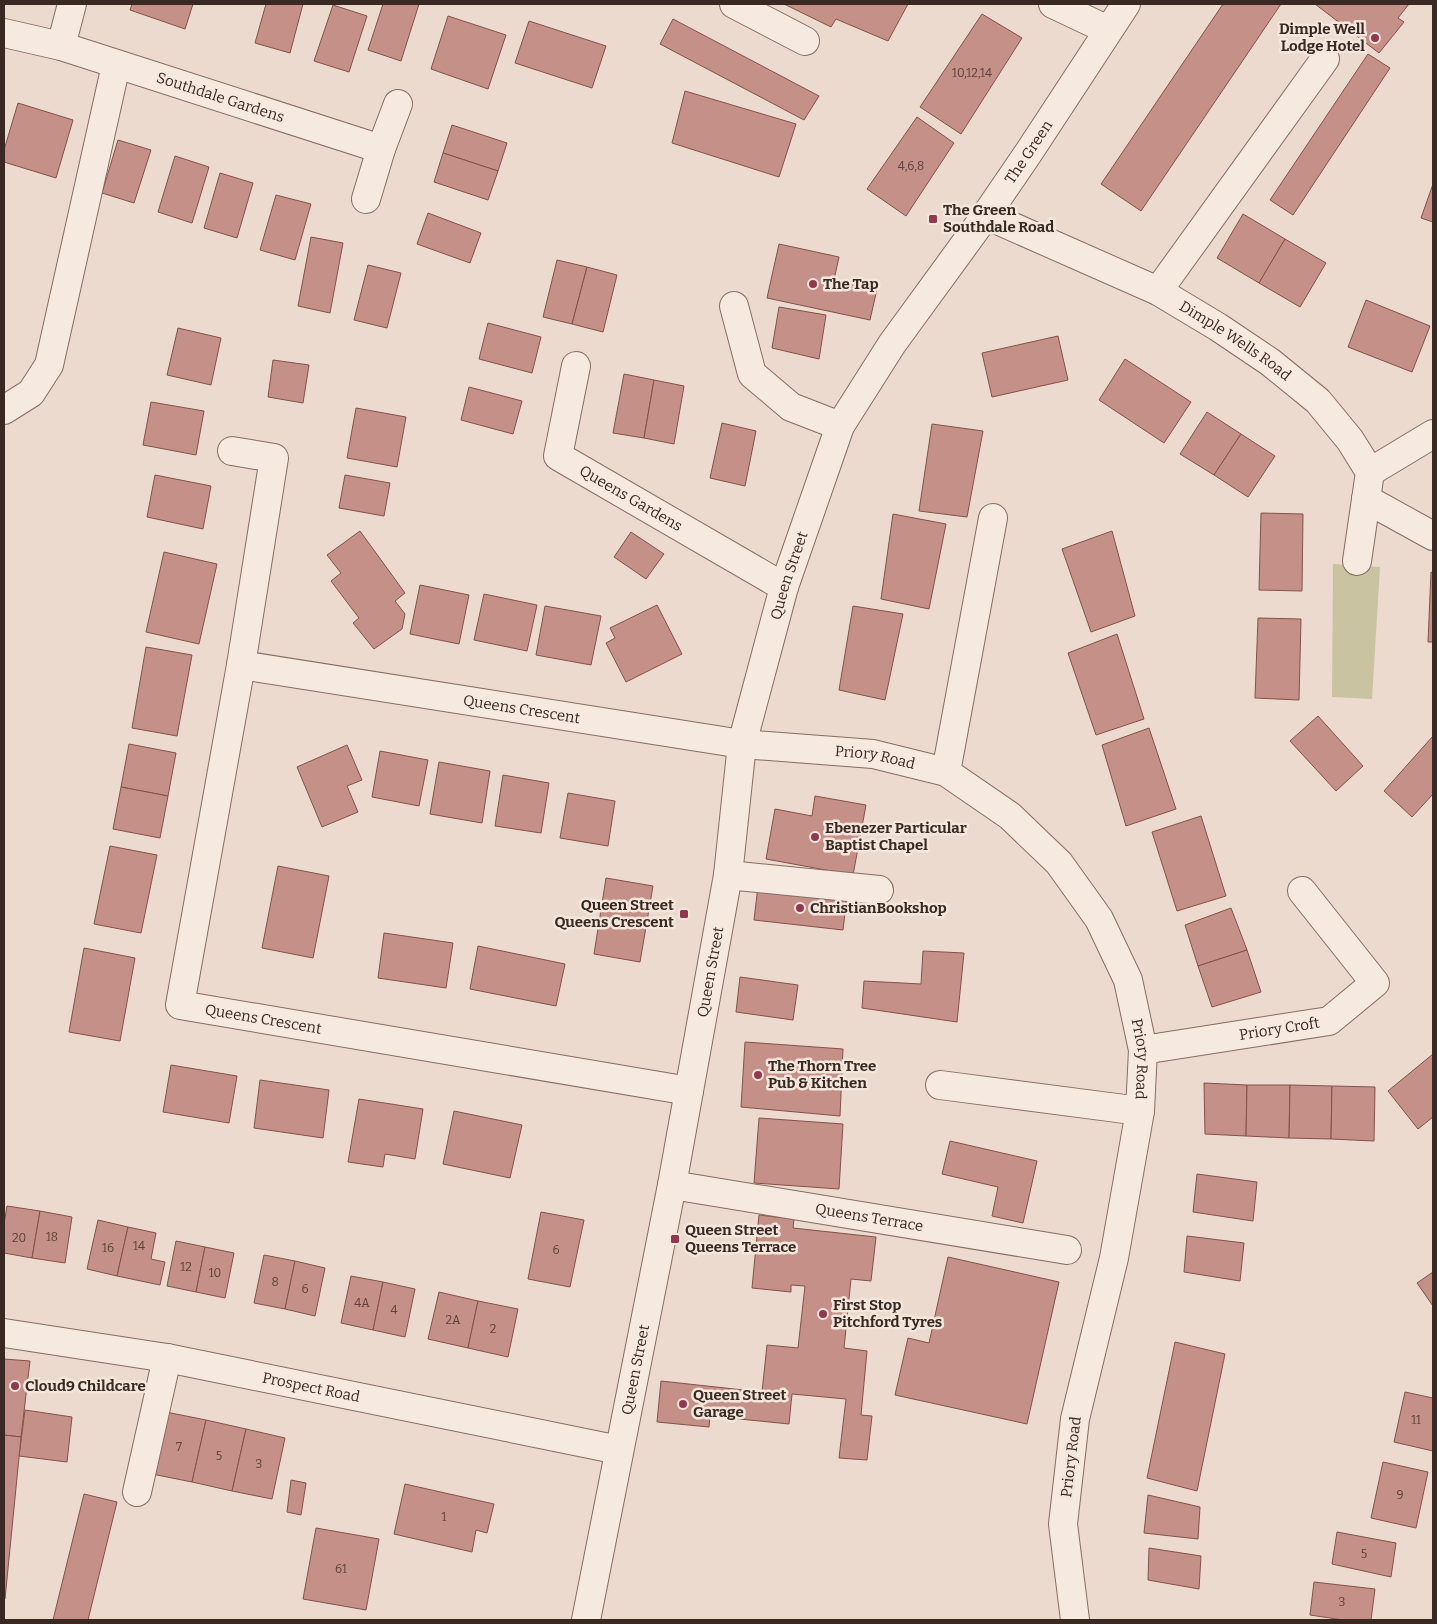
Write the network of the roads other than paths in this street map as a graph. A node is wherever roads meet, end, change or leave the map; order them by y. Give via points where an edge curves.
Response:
1 (72, 4) edge
2 (734, 4) edge
3 (1053, 4) edge
4 (1126, 4) edge
5 (1108, 30) junction
6 (4, 32) edge
7 (805, 41) dead end
8 (61, 46) junction
9 (1325, 59) dead end
10 (116, 65) junction
11 (398, 104) dead end
12 (381, 149) junction
13 (366, 199) dead end
14 (986, 215) junction
15 (1158, 292) junction
16 (734, 306) dead end
17 (892, 344) joint
18 (576, 366) dead end
19 (4, 410) edge
20 (840, 426) junction
21 (1433, 434) edge
22 (232, 451) dead end
23 (1370, 472) junction
24 (1366, 499) junction
25 (994, 518) dead end
26 (1433, 536) edge
27 (1357, 561) dead end
28 (784, 586) junction
29 (241, 665) junction
30 (742, 744) junction
31 (946, 772) junction
32 (728, 875) junction
33 (879, 890) dead end
34 (1302, 891) dead end
35 (1143, 1050) junction
36 (940, 1085) dead end
37 (688, 1091) junction
38 (1140, 1111) junction
39 (672, 1185) junction
40 (1067, 1250) dead end
41 (4, 1333) edge
42 (167, 1358) junction
43 (619, 1450) junction
44 (137, 1492) dead end
45 (586, 1620) edge
46 (1075, 1620) edge

1 - 8 street
2 - 7 street
3 - 5 street
4 - 5 street, The Green
5 - 14 street, The Green
6 - 8 street, Southdale Gardens
8 - 10 street, Southdale Gardens
9 - 15 street
10 - 12 street, Southdale Gardens
10 - 19 street via 49,365 31,394
11 - 12 street
12 - 13 street
14 - 15 street, Dimple Wells Road
14 - 17 street, The Green
15 - 23 street, Dimple Wells Road via 1270,362 1318,402 1350,440
16 - 20 street via 752,374 791,407
17 - 20 street, Queen Street
18 - 28 street, Queens Gardens via 558,456
20 - 28 street, Queen Street
21 - 23 street
22 - 29 street, Queens Crescent via 274,458
23 - 24 street
24 - 26 street
24 - 27 street
25 - 31 street
28 - 30 street, Queen Street
29 - 30 street, Queens Crescent
29 - 37 street, Queens Crescent via 180,1005
30 - 31 street, Priory Road via 873,754
30 - 32 street, Queen Street
31 - 35 street, Priory Road via 1010,816 1059,863 1099,919 1128,980
32 - 33 street
32 - 37 street, Queen Street
34 - 35 street, Priory Croft via 1375,983 1329,1021
35 - 38 street, Priory Road
36 - 38 street
37 - 39 street, Queen Street
38 - 46 street, Priory Road via 1114,1258 1075,1419 1063,1524
39 - 40 street, Queens Terrace
39 - 43 street, Queen Street
41 - 42 street, Prospect Road
42 - 43 street, Prospect Road
42 - 44 street
43 - 45 street, Queen Street

